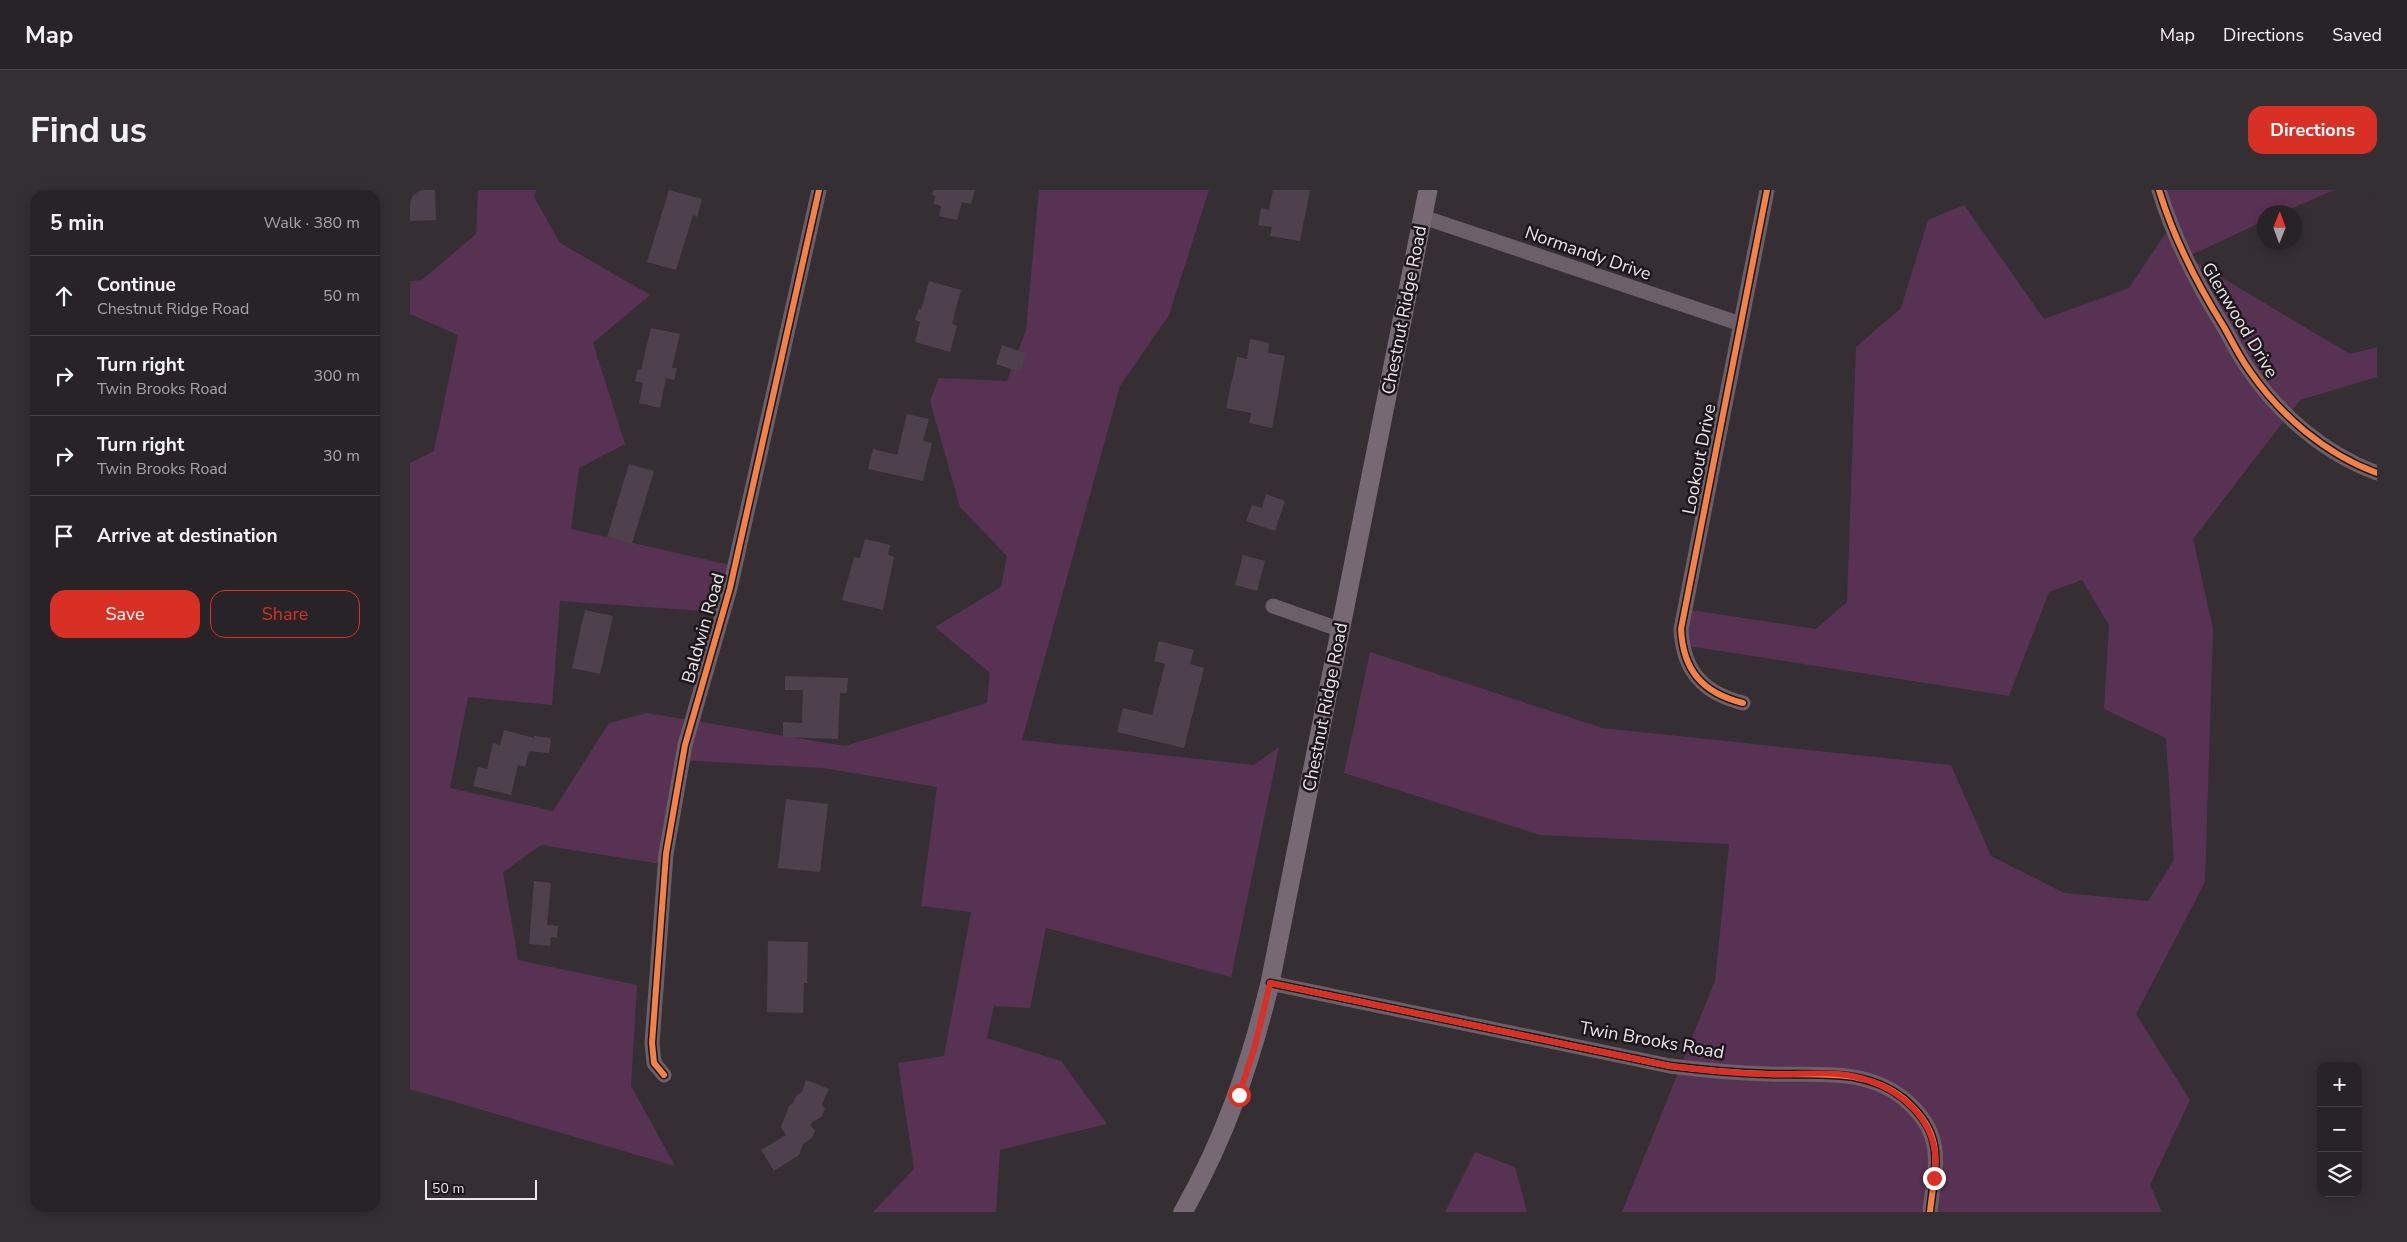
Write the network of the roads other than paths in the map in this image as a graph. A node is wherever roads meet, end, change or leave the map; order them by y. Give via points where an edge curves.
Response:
1 (819, 190) edge
2 (1428, 190) edge
3 (1767, 190) edge
4 (2159, 190) edge
5 (1423, 217) junction
6 (1741, 324) junction
7 (2377, 473) edge
8 (1273, 606) dead end
9 (1341, 630) junction
10 (1744, 703) dead end
11 (1270, 983) junction
12 (664, 1075) dead end
13 (1183, 1212) edge
14 (1930, 1212) edge

1 - 12 street, Baldwin Road via 730,588 685,745 674,805 662,901 652,1043 654,1063
2 - 5 main road, Chestnut Ridge Road
3 - 6 street, Lookout Drive
4 - 7 street, Glenwood Drive via 2183,254 2205,297 2268,396 2314,439
5 - 6 street, Normandy Drive
5 - 9 main road, Chestnut Ridge Road
6 - 10 street, Lookout Drive via 1681,629 1686,661 1694,675 1718,695
8 - 9 street
9 - 11 main road, Chestnut Ridge Road
11 - 13 main road, Chestnut Ridge Road via 1239,1095
11 - 14 street, Twin Brooks Road via 1670,1066 1714,1072 1860,1077 1880,1084 1913,1106 1924,1120 1935,1154

